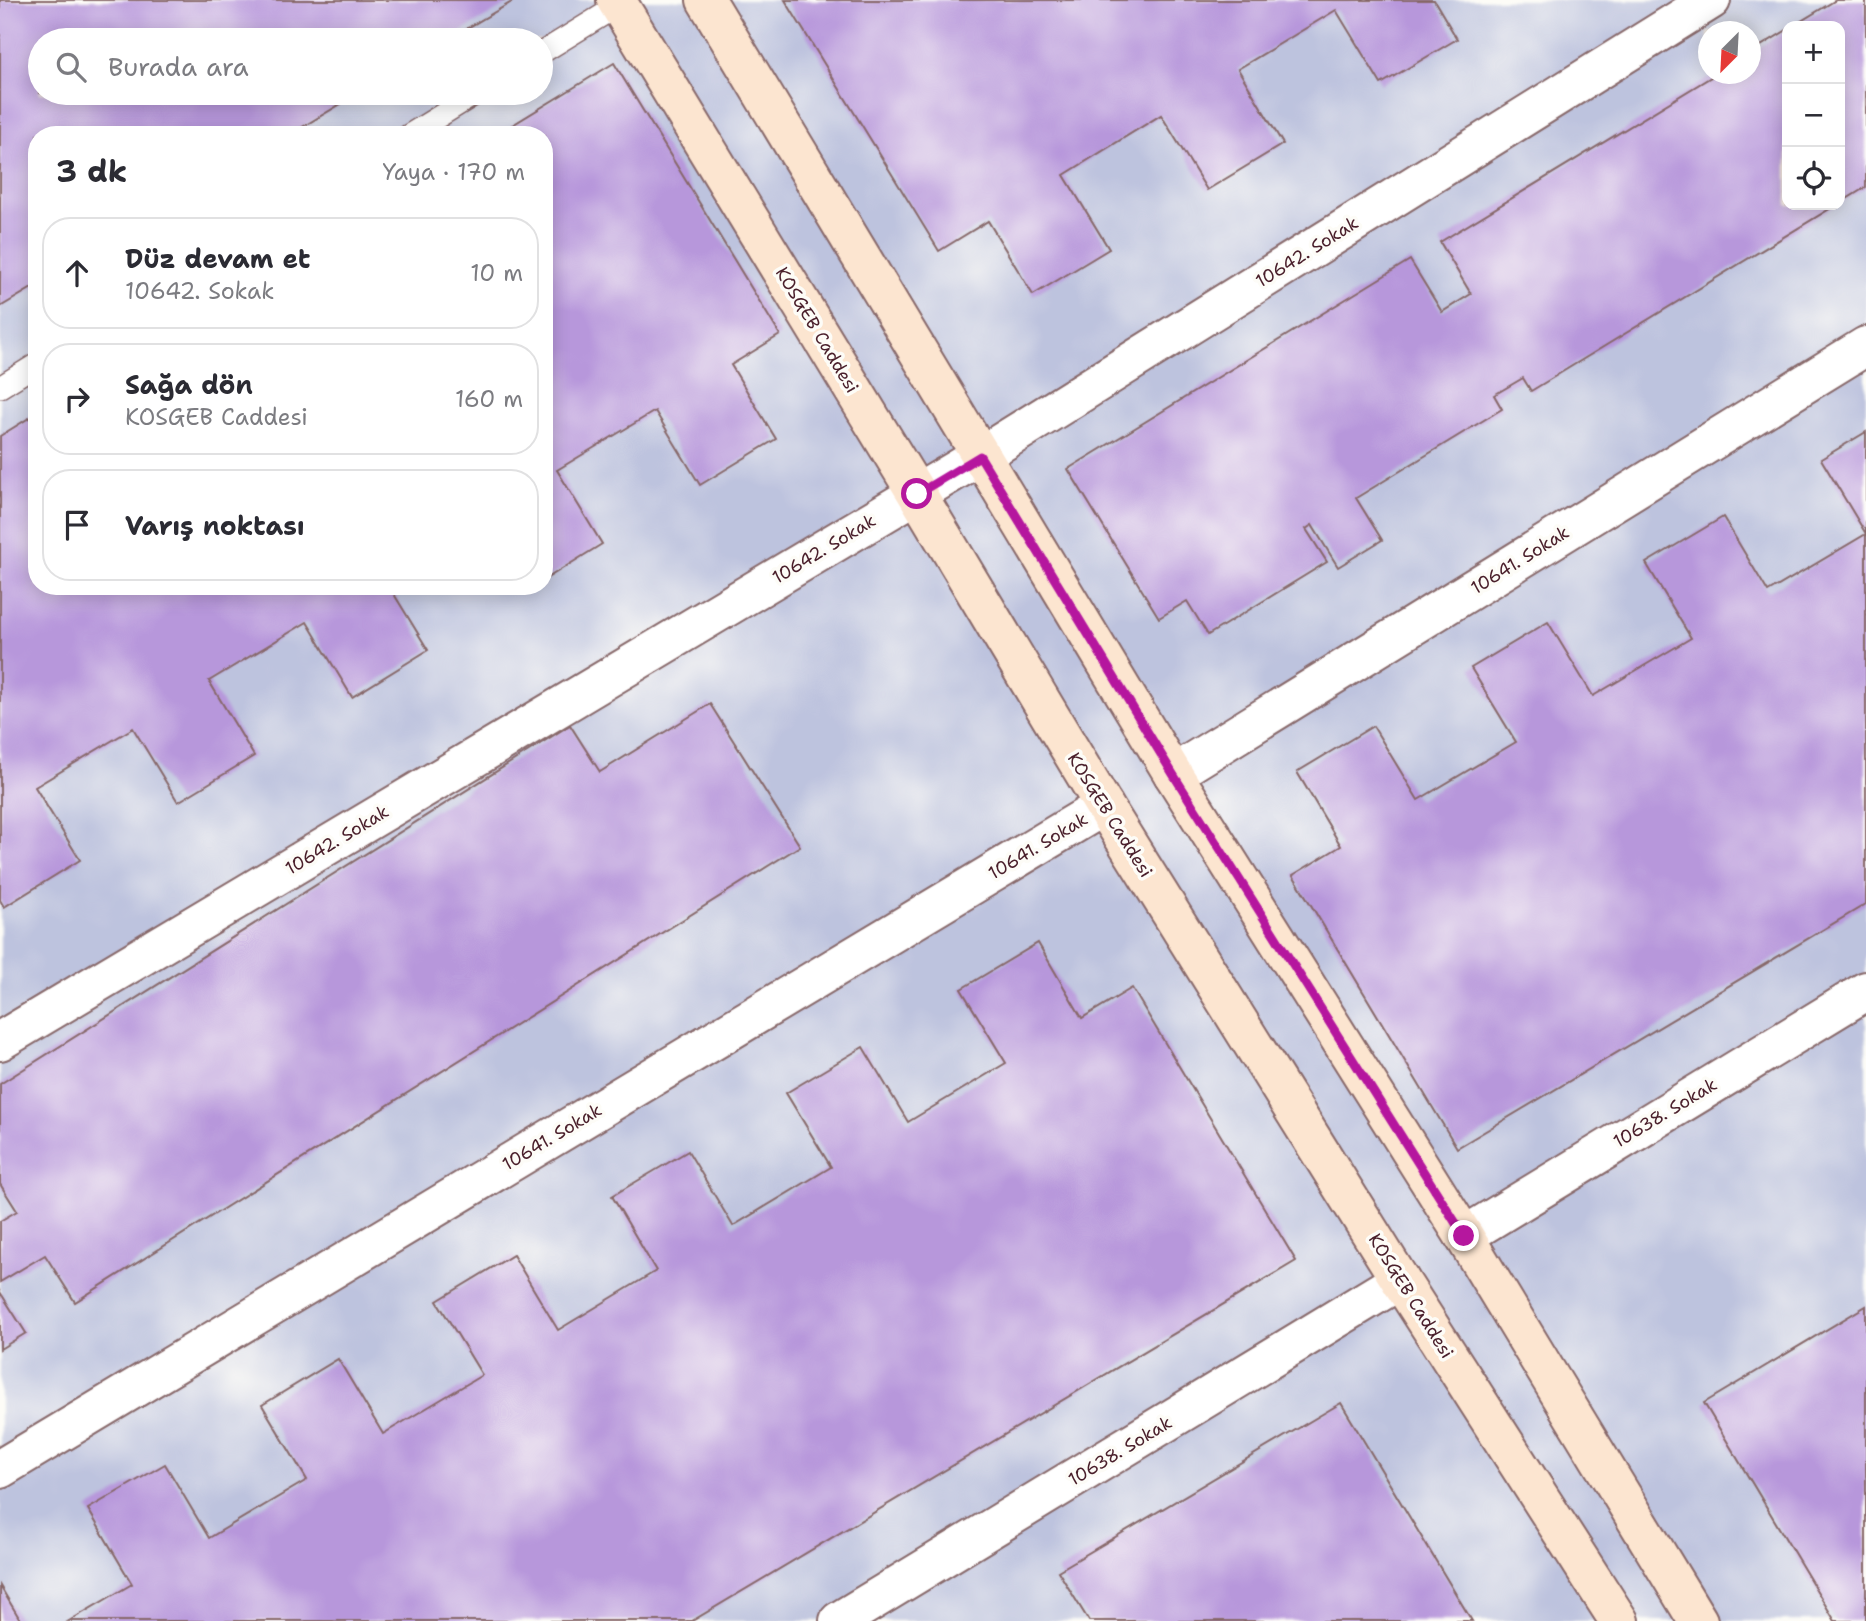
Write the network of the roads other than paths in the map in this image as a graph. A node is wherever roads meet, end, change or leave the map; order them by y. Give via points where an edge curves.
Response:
1 (706, 0) edge
2 (1711, 0) edge
3 (618, 2) edge
4 (553, 45) edge
5 (458, 105) edge
6 (424, 126) edge
7 (1866, 346) edge
8 (28, 370) edge
9 (0, 387) edge
10 (980, 456) junction
11 (917, 494) junction
12 (1173, 774) junction
13 (1104, 806) junction
14 (1866, 991) edge
15 (0, 1041) edge
16 (1464, 1236) junction
17 (1400, 1280) junction
18 (0, 1469) edge
19 (839, 1621) edge
20 (1619, 1621) edge
21 (1698, 1621) edge

1 - 10 main road
2 - 10 street, 10642. Sokak
3 - 4 lane
3 - 11 main road, KOSGEB Caddesi
5 - 6 lane
7 - 12 street, 10641. Sokak
8 - 9 lane
10 - 11 street, 10642. Sokak
10 - 12 main road
11 - 13 main road, KOSGEB Caddesi
11 - 15 street, 10642. Sokak
12 - 16 main road
13 - 17 main road, KOSGEB Caddesi
13 - 18 street, 10641. Sokak
14 - 16 street, 10638. Sokak
16 - 21 main road
17 - 19 street, 10638. Sokak
17 - 20 main road, KOSGEB Caddesi

